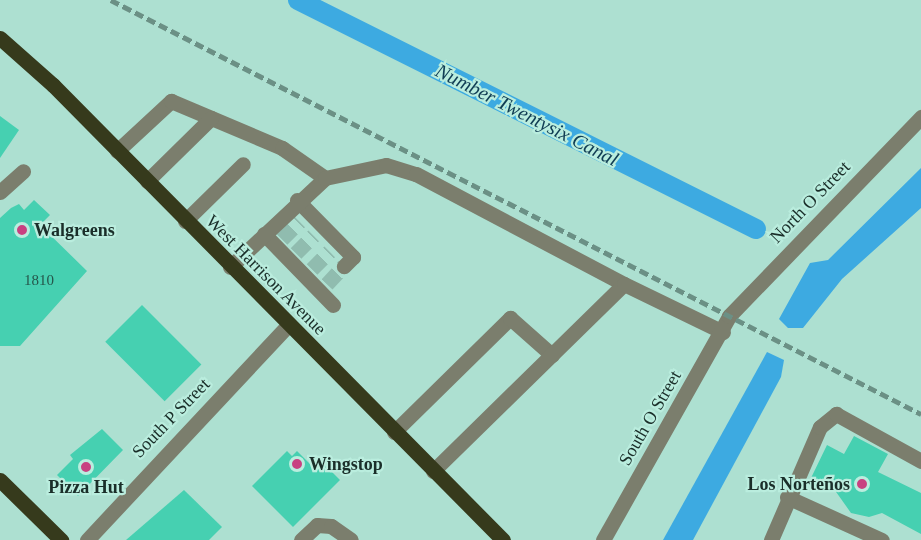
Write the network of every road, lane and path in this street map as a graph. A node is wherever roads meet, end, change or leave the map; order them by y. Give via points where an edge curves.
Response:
1 (0, 38) edge
2 (921, 117) edge
3 (211, 118) junction
4 (117, 151) junction
5 (243, 164) dead end
6 (23, 171) dead end
7 (325, 178) junction
8 (147, 181) junction
9 (0, 192) edge
10 (297, 200) junction
11 (185, 221) junction
12 (273, 240) junction
13 (344, 266) dead end
14 (230, 267) junction
15 (624, 284) junction
16 (333, 305) dead end
17 (729, 316) joint
18 (288, 325) junction
19 (723, 332) junction
20 (552, 355) junction
21 (394, 432) junction
22 (921, 462) edge
23 (433, 471) junction
24 (0, 480) edge
25 (787, 497) junction
26 (62, 540) edge
27 (87, 540) edge
28 (301, 540) edge
29 (351, 540) edge
30 (503, 540) edge
31 (603, 540) edge
32 (771, 540) edge
33 (882, 540) edge

1 - 4 main road, West Harrison Avenue
2 - 17 street, North O Street
3 - 4 street via 171,101
3 - 7 street via 282,148
3 - 8 street
4 - 8 main road, West Harrison Avenue
5 - 11 street
6 - 9 street
7 - 10 street
7 - 15 street via 378,166 416,174
8 - 11 main road, West Harrison Avenue
10 - 12 street
10 - 13 street via 304,216 318,231 334,247 353,257
11 - 14 main road, West Harrison Avenue
12 - 14 street
12 - 16 street via 323,287
14 - 18 main road, West Harrison Avenue
15 - 19 street
15 - 20 street
17 - 19 street, South O Street
18 - 21 main road, West Harrison Avenue
18 - 27 street, South P Street
19 - 31 street, South O Street
20 - 21 street via 510,318
20 - 23 street
21 - 23 main road, West Harrison Avenue
22 - 25 street via 836,414 820,427
23 - 30 main road, West Harrison Avenue
24 - 26 main road
25 - 32 street
25 - 33 street
28 - 29 street via 317,525 331,526

